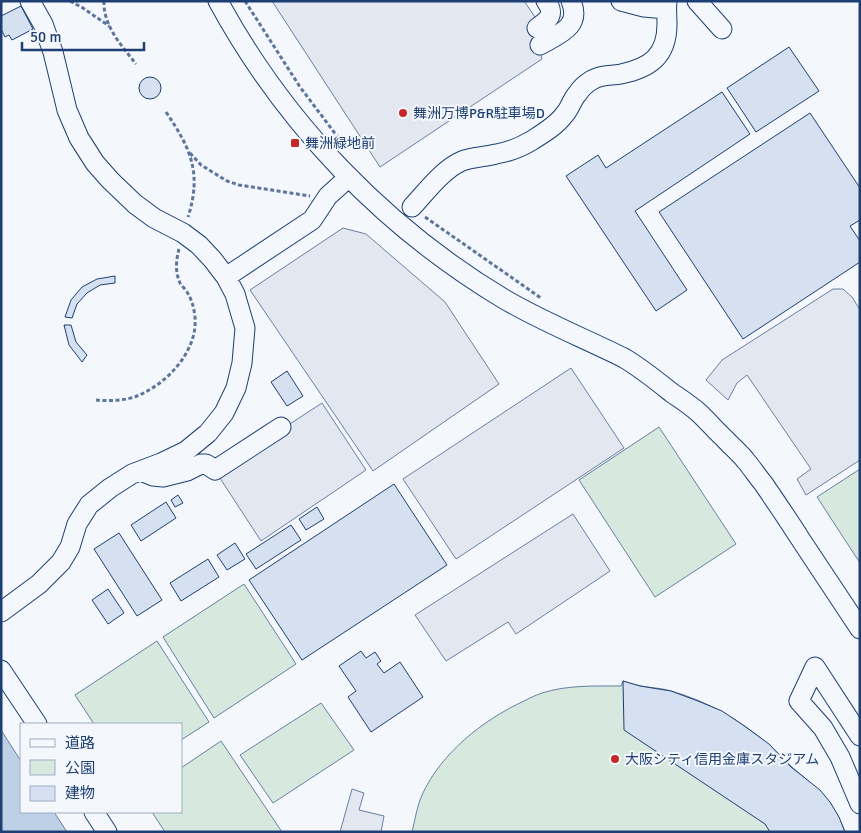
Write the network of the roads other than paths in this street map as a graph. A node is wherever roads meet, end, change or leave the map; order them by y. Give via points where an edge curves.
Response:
1 (30, 1) edge
2 (218, 1) edge
3 (546, 1) edge
4 (571, 1) edge
5 (621, 1) edge
6 (697, 1) edge
7 (666, 5) edge
8 (722, 29) dead end
9 (349, 177) junction
10 (416, 210) road end
11 (226, 277) junction
12 (281, 427) dead end
13 (141, 471) junction
14 (1, 612) edge
15 (860, 628) edge
16 (1, 670) edge
17 (36, 723) edge
18 (860, 736) edge
19 (860, 804) edge
20 (95, 813) edge
21 (107, 832) edge

1 - 11 street via 43,24 79,138 95,163 135,204 199,245
2 - 9 street via 274,90
3 - 4 street via 550,14 538,36 569,28 575,10
5 - 7 street via 644,7
6 - 8 street
7 - 10 street via 665,43 649,65 593,79 577,93 566,113 552,127 513,149 462,161 441,177
9 - 11 street via 328,196 312,220
9 - 15 street via 398,223 454,266 550,324 626,360 698,412 747,461
11 - 13 street via 245,328 236,388 224,413 208,433 186,451
12 - 13 street via 215,470 201,464 163,477
13 - 14 street via 110,488 89,505 61,562 39,584
16 - 17 street
18 - 19 street via 815,667 799,701 823,728 840,757
20 - 21 street

